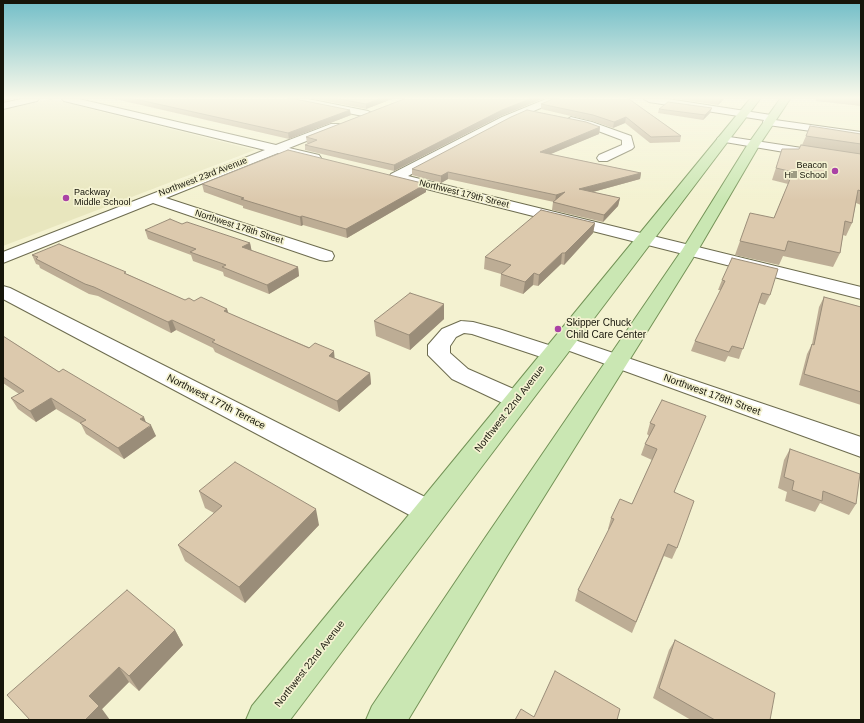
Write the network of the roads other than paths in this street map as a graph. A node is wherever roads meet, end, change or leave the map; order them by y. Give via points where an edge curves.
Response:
1 (211, 133) edge
2 (317, 133) edge
3 (480, 133) edge
4 (613, 133) edge
5 (728, 133) edge
6 (762, 133) edge
7 (847, 133) edge
8 (861, 135) edge
9 (723, 139) junction
10 (754, 144) junction
11 (276, 148) junction
12 (603, 158) dead end
13 (329, 161) edge
14 (861, 161) edge
15 (381, 173) edge
16 (396, 177) junction
17 (151, 198) junction
18 (645, 240) junction
19 (690, 250) junction
20 (326, 256) dead end
21 (3, 258) edge
22 (3, 292) edge
23 (861, 293) edge
24 (558, 348) junction
25 (618, 361) junction
26 (517, 400) junction
27 (861, 448) edge
28 (429, 512) junction
29 (266, 720) edge
30 (386, 720) edge

1 - 11 street
2 - 11 street, Northwest 23rd Avenue
3 - 16 street
4 - 12 street via 628,138 628,147
5 - 9 main road, Northwest 22nd Avenue
6 - 10 main road
7 - 8 street
9 - 10 street
9 - 18 main road, Northwest 22nd Avenue
10 - 14 street
10 - 19 main road
11 - 13 street
11 - 17 street, Northwest 23rd Avenue
15 - 16 street, Northwest 179th Street
16 - 18 street, Northwest 179th Street
17 - 20 street, Northwest 178th Street
17 - 21 street, Northwest 23rd Avenue
18 - 19 street, Northwest 179th Street
18 - 24 main road, Northwest 22nd Avenue
19 - 23 street, Northwest 179th Street
19 - 25 main road
22 - 28 street, Northwest 177th Terrace
24 - 25 street, Northwest 178th Street
24 - 26 main road, Northwest 22nd Avenue
24 - 26 street, Northwest 178th Street via 461,327 449,333 439,345 439,355 460,374
25 - 27 street, Northwest 178th Street
25 - 30 main road
26 - 28 main road, Northwest 22nd Avenue
28 - 29 main road, Northwest 22nd Avenue

